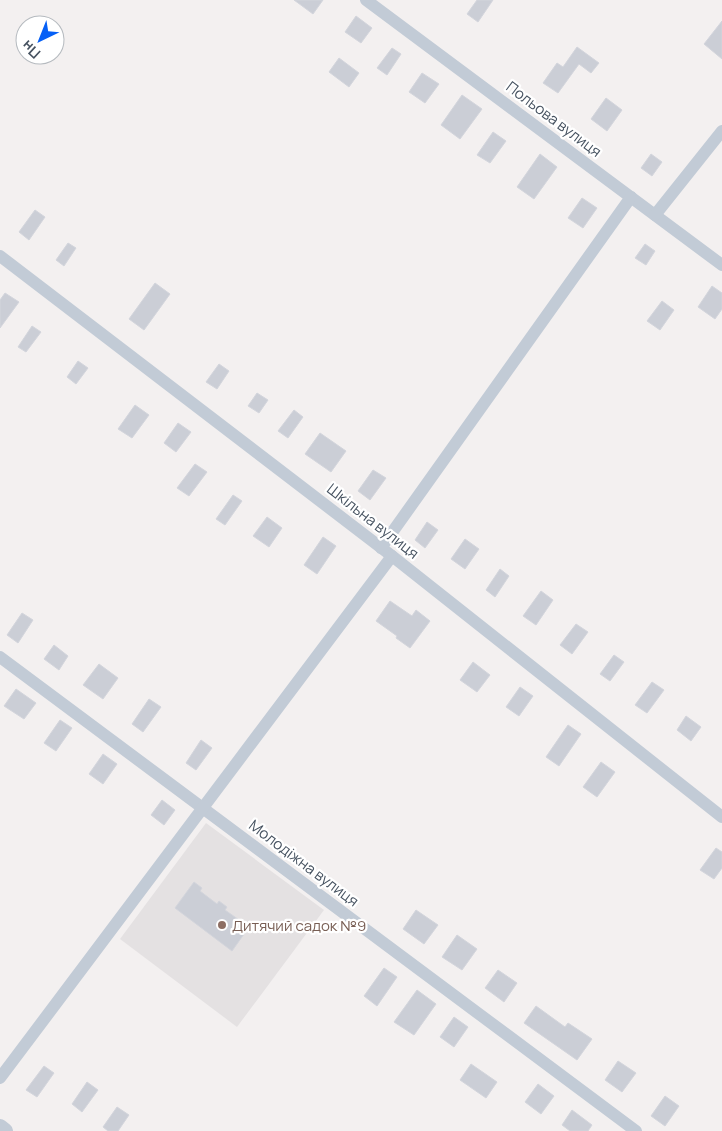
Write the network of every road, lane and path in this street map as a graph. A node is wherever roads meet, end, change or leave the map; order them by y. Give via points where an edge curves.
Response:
1 (366, 0) edge
2 (722, 131) edge
3 (631, 197) junction
4 (655, 215) junction
5 (0, 256) edge
6 (722, 265) edge
7 (381, 548) junction
8 (392, 556) junction
9 (0, 657) edge
10 (203, 808) junction
11 (722, 817) edge
12 (0, 1078) edge
13 (0, 1128) edge
14 (5, 1131) edge
15 (636, 1131) edge

1 - 3 street, Польова вулиця
2 - 4 street
3 - 4 street, Польова вулиця
3 - 7 street
4 - 6 street, Польова вулиця
5 - 7 street, Шкільна вулиця
7 - 8 street, Шкільна вулиця
8 - 10 street
8 - 11 street, Шкільна вулиця
9 - 10 street, Молодіжна вулиця
10 - 12 street
10 - 15 street, Молодіжна вулиця
13 - 14 street

